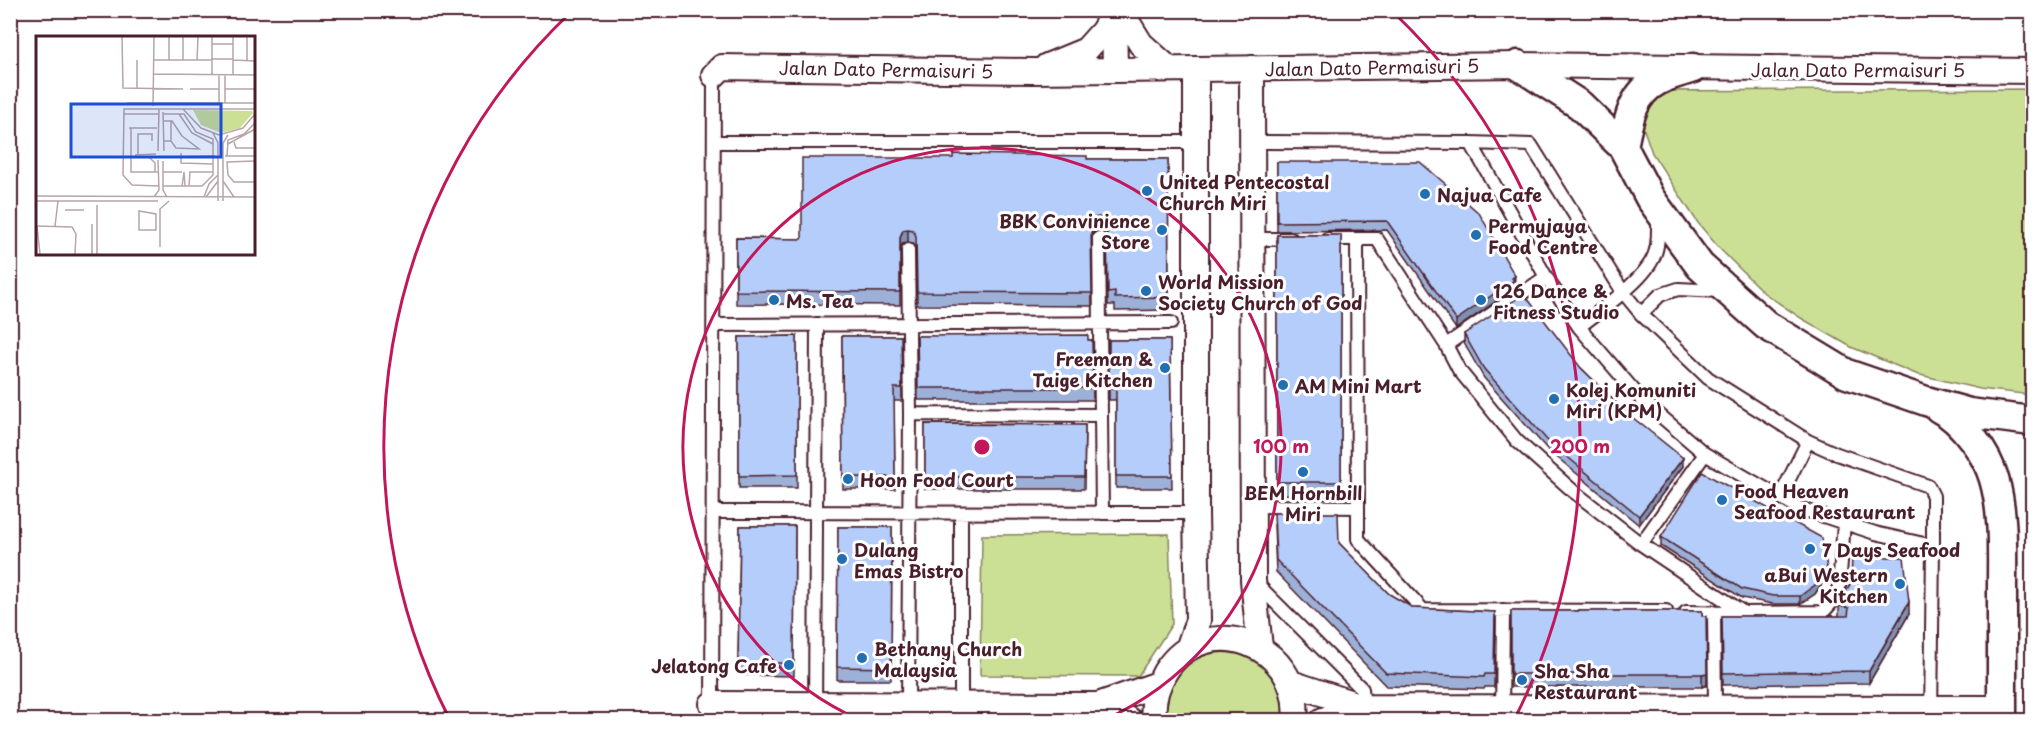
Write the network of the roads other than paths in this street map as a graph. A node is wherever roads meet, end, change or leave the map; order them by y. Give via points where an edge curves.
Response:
1 (1120, 10) edge
2 (1114, 11) edge
3 (1518, 65) junction
4 (1252, 68) junction
5 (1693, 68) junction
6 (1169, 69) junction
7 (1196, 69) junction
8 (1115, 70) junction
9 (2032, 70) edge
10 (1034, 71) junction
11 (714, 75) joint
12 (715, 142) junction
13 (1196, 142) junction
14 (1252, 142) junction
15 (1471, 142) junction
16 (1623, 147) junction
17 (1658, 209) junction
18 (1099, 238) dead end
19 (1252, 239) junction
20 (1357, 239) junction
21 (908, 250) dead end
22 (1546, 278) junction
23 (1623, 292) junction
24 (1730, 293) junction
25 (1641, 314) junction
26 (1100, 323) junction
27 (1171, 323) dead end
28 (817, 324) junction
29 (910, 324) junction
30 (714, 325) junction
31 (1579, 327) junction
32 (1446, 345) junction
33 (1926, 401) junction
34 (910, 414) junction
35 (1101, 415) junction
36 (2032, 421) edge
37 (1808, 441) junction
38 (1705, 454) junction
39 (1780, 497) junction
40 (1253, 506) junction
41 (1358, 507) junction
42 (713, 512) junction
43 (816, 513) junction
44 (909, 513) junction
45 (961, 513) junction
46 (1102, 513) junction
47 (1196, 513) junction
48 (1844, 523) junction
49 (1641, 544) junction
50 (1933, 546) junction
51 (1253, 580) junction
52 (1503, 609) junction
53 (1714, 612) junction
54 (1744, 613) junction
55 (1260, 648) junction
56 (1188, 649) junction
57 (1291, 683) junction
58 (1158, 684) junction
59 (908, 704) junction
60 (961, 704) junction
61 (1098, 705) junction
62 (1715, 706) junction
63 (1364, 707) junction
64 (712, 712) edge
65 (815, 712) edge
66 (1053, 713) edge
67 (1503, 713) edge
68 (1931, 714) edge
69 (2002, 714) edge
70 (1129, 720) edge
71 (1154, 720) edge
72 (1295, 720) edge
73 (1323, 720) edge

1 - 6 street via 1141,44
2 - 8 street
2 - 10 street via 1086,50
3 - 4 street, Jalan Dato Permaisuri 5
3 - 5 street, Jalan Dato Permaisuri 5
3 - 16 street via 1580,105
4 - 7 street, Jalan Dato Permaisuri 5
4 - 14 street
5 - 9 street, Jalan Dato Permaisuri 5
5 - 16 street via 1657,80 1640,93 1629,116
6 - 7 street, Jalan Dato Permaisuri 5
6 - 8 street, Jalan Dato Permaisuri 5
7 - 13 street
8 - 10 street, Jalan Dato Permaisuri 5
10 - 11 street, Jalan Dato Permaisuri 5 via 722,68
11 - 12 lane
12 - 13 lane
12 - 30 lane
13 - 47 street
14 - 15 lane
14 - 19 street
15 - 22 lane
15 - 23 lane via 1531,144
16 - 17 street
17 - 23 lane via 1654,256
17 - 24 street via 1700,266
18 - 26 lane
19 - 20 lane
19 - 40 street
20 - 32 lane via 1377,239
20 - 41 lane
21 - 29 lane
22 - 31 lane
22 - 32 lane
23 - 25 lane
23 - 31 lane
24 - 25 lane via 1678,289 1660,295
24 - 33 street via 1766,325 1847,374
25 - 37 lane via 1708,378
26 - 27 lane
26 - 29 lane
26 - 35 lane
28 - 29 lane
28 - 30 lane
28 - 43 lane
29 - 34 lane
30 - 42 lane
31 - 38 lane via 1642,400
32 - 49 lane via 1459,370 1517,441
33 - 36 street via 1969,413
33 - 69 street via 1946,411 1969,435 1987,461 1994,480 2002,532
34 - 35 lane
34 - 44 lane
35 - 46 lane
37 - 39 lane
37 - 50 lane via 1928,486 1933,496
38 - 39 lane
38 - 49 lane
39 - 48 lane via 1799,508
40 - 41 lane
40 - 51 street
41 - 52 lane via 1358,539 1423,610
42 - 43 lane
42 - 64 lane
43 - 44 lane
43 - 65 lane
44 - 45 lane
44 - 59 lane
45 - 46 lane
45 - 60 lane
46 - 47 lane
47 - 56 street via 1198,620
48 - 50 lane
48 - 54 lane via 1839,587 1823,612
49 - 54 lane
50 - 68 lane
51 - 55 street
51 - 63 lane via 1362,688
52 - 53 lane
52 - 67 lane
53 - 54 lane
53 - 62 lane
55 - 56 street via 1236,640 1211,641
55 - 57 street via 1279,663
56 - 58 street via 1170,664
57 - 63 street
57 - 72 street via 1297,706
58 - 61 street
58 - 71 street
59 - 60 street
59 - 65 street
60 - 66 street
61 - 66 street
61 - 70 street
62 - 67 street
62 - 68 street
63 - 67 street
63 - 73 street
64 - 65 street
68 - 69 street

